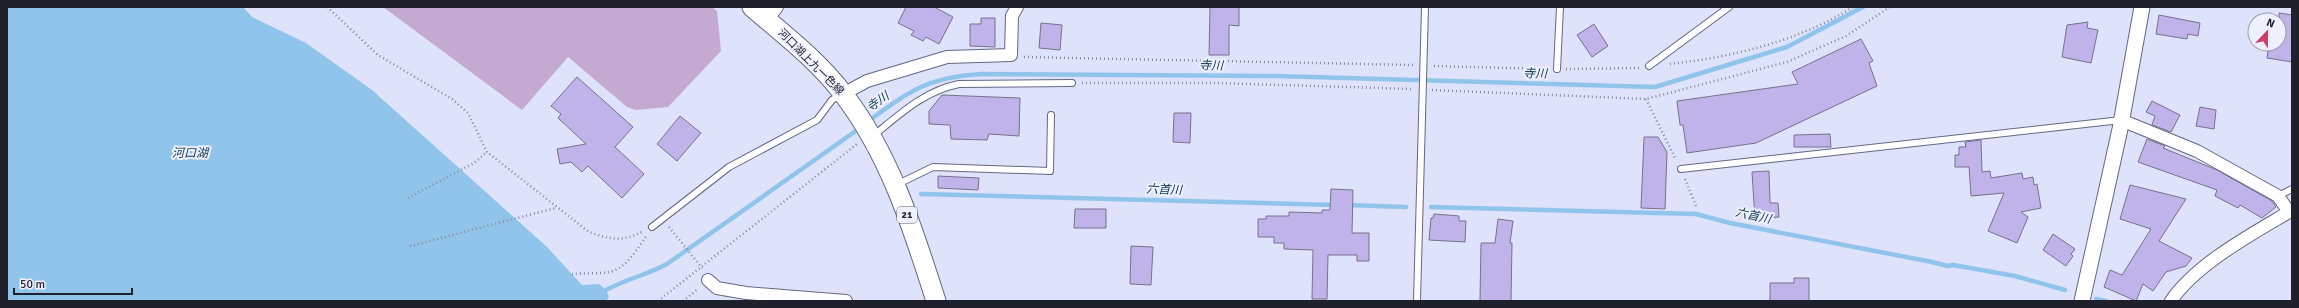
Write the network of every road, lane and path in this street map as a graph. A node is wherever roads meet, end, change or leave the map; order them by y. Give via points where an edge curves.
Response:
1 (327, 7) edge
2 (752, 7) edge
3 (1017, 7) edge
4 (1425, 7) edge
5 (1560, 7) edge
6 (1729, 7) edge
7 (1853, 7) edge
8 (1890, 7) edge
9 (2142, 7) edge
10 (772, 13) edge
11 (1011, 55) junction
12 (1649, 66) junction
13 (1423, 68) junction
14 (1557, 69) junction
15 (1072, 83) joint
16 (1423, 88) junction
17 (847, 99) junction
18 (1646, 99) junction
19 (1051, 115) dead end
20 (2122, 120) junction
21 (867, 137) junction
22 (487, 152) junction
23 (1681, 169) junction
24 (895, 186) junction
25 (2292, 189) edge
26 (2278, 196) junction
27 (408, 198) dead end
28 (1696, 206) dead end
29 (556, 208) junction
30 (2291, 211) edge
31 (666, 224) dead end
32 (654, 226) junction
33 (410, 246) dead end
34 (701, 267) junction
35 (572, 274) dead end
36 (708, 280) dead end
37 (658, 301) edge
38 (846, 301) edge
39 (936, 301) edge
40 (1417, 301) edge
41 (2082, 301) edge
42 (2171, 301) edge

1 - 22 path via 378,55 452,99 468,113
2 - 10 main road, 河口湖上九一色線 / 21
3 - 11 street via 1012,16
4 - 13 lane
5 - 14 lane
6 - 12 lane
7 - 12 path via 1801,34 1706,60
8 - 18 path via 1846,36 1788,62
9 - 20 street
10 - 17 main road, 河口湖上九一色線 / 21
11 - 13 path via 1029,58
11 - 17 street via 963,55 940,58 867,81
12 - 14 path via 1634,69
13 - 14 path
13 - 16 lane
15 - 16 path via 1216,83
15 - 21 lane via 959,84 944,87 928,94
16 - 18 path
16 - 40 lane
17 - 21 main road, 河口湖上九一色線 / 21
17 - 32 lane via 832,100 817,120 729,167
18 - 23 path
19 - 24 lane via 1050,171 933,167
20 - 23 lane
20 - 26 street via 2197,152
20 - 41 street
21 - 24 main road, 河口湖上九一色線 / 21
21 - 34 path
22 - 27 path via 474,163
22 - 29 path
23 - 28 path
24 - 39 main road, 河口湖上九一色線 / 21 via 920,250
25 - 26 lane
26 - 30 street
29 - 32 path via 589,232 608,239 628,239
29 - 33 path
30 - 42 street via 2250,234 2224,253 2183,287
31 - 34 path
32 - 35 path via 632,256 619,268 610,272
34 - 37 path
36 - 38 street via 717,288 746,293

